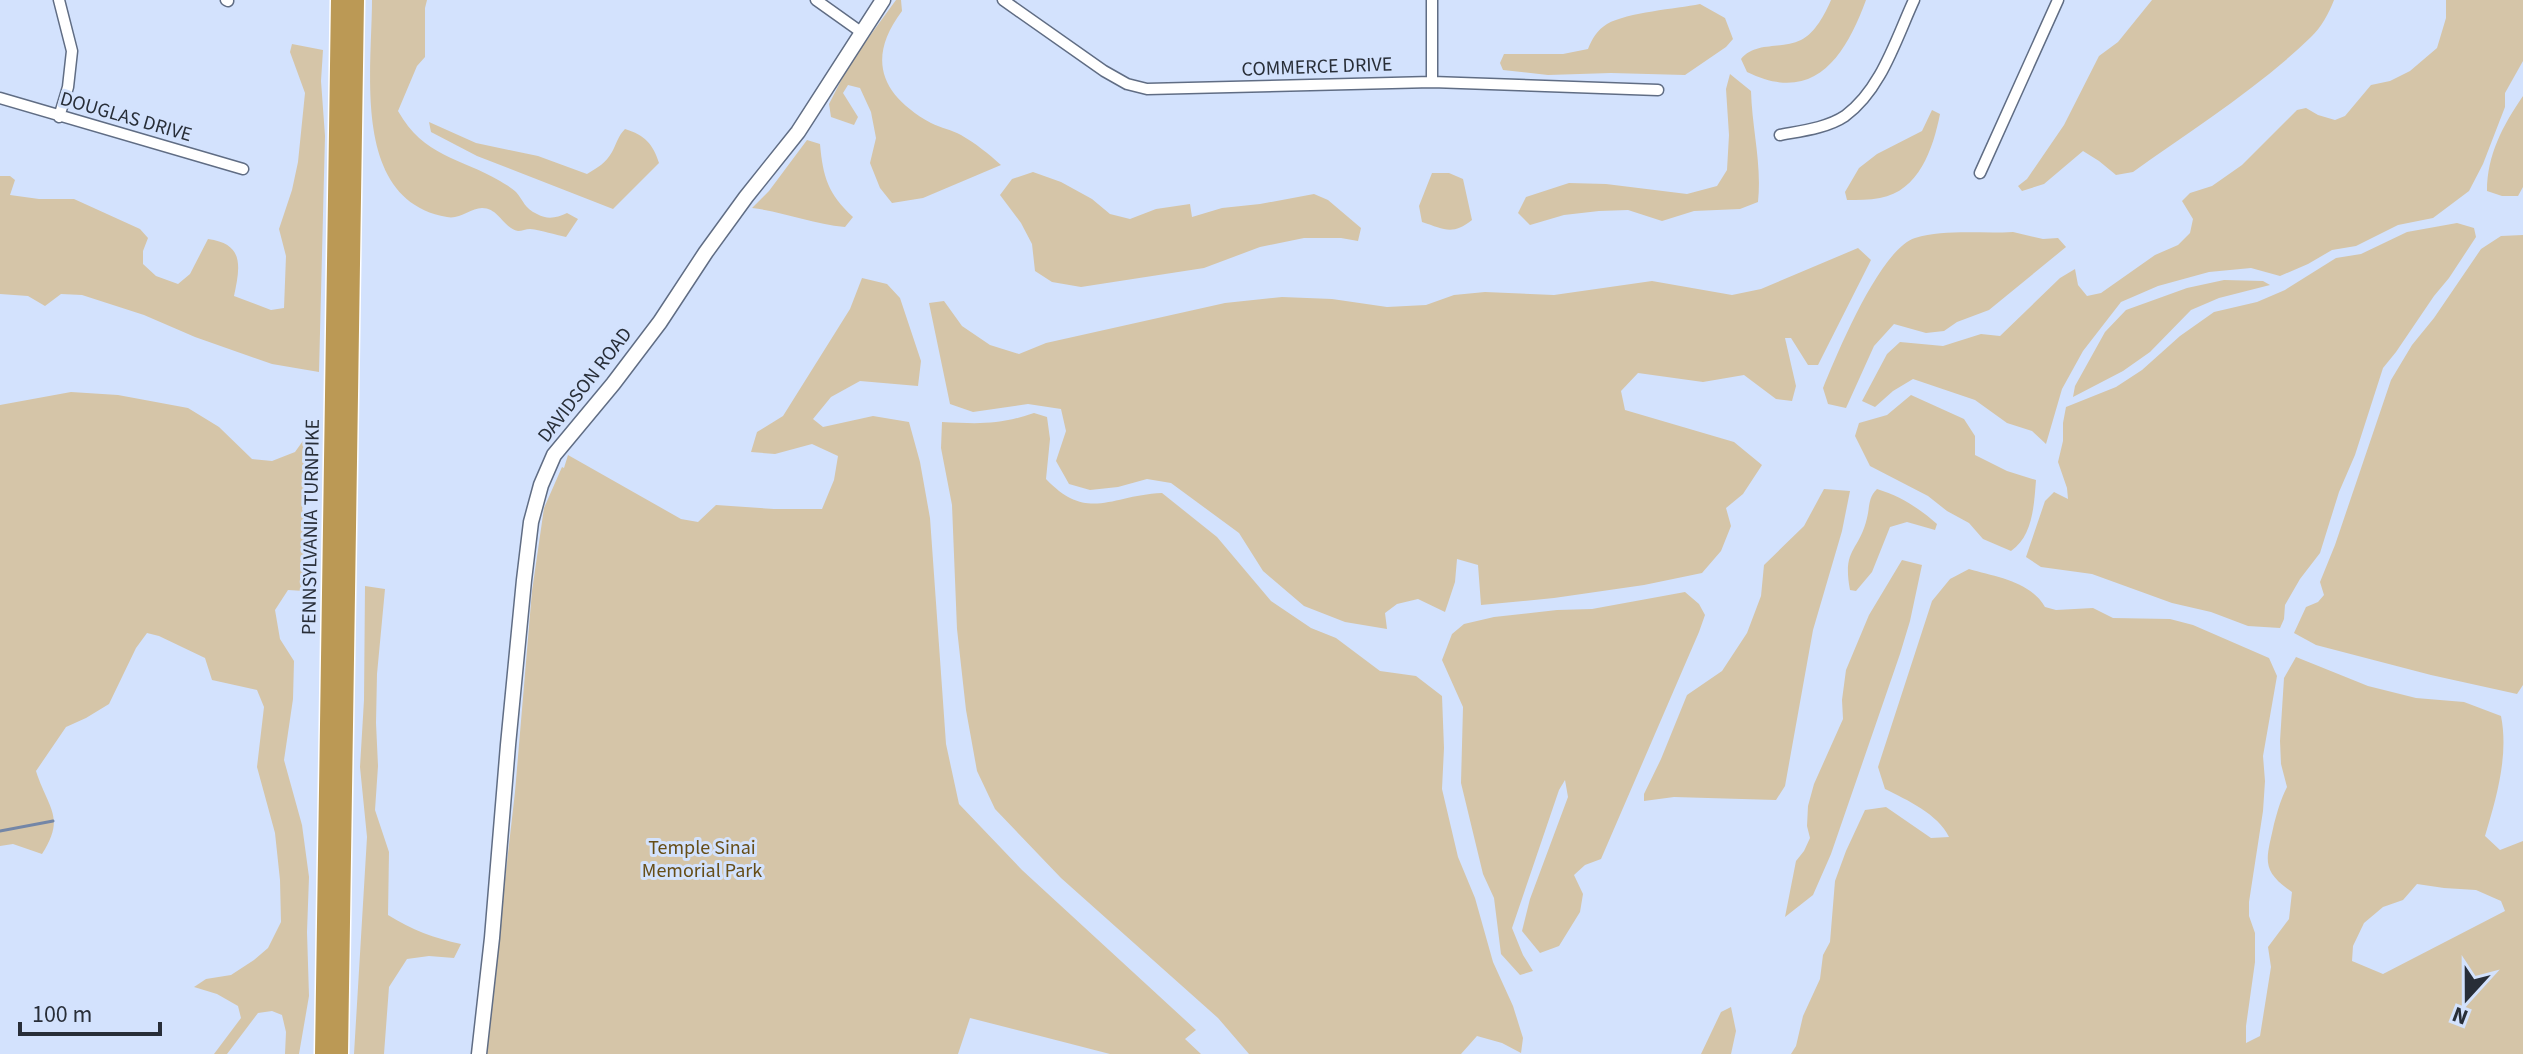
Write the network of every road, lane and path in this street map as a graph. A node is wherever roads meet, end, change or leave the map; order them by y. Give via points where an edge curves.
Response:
1 (59, 0) edge
2 (340, 0) edge
3 (355, 0) edge
4 (816, 0) edge
5 (883, 0) edge
6 (1003, 0) edge
7 (1432, 0) edge
8 (1914, 0) edge
9 (2058, 0) edge
10 (861, 32) junction
11 (1432, 82) junction
12 (1658, 90) dead end
13 (0, 98) edge
14 (59, 117) junction
15 (1780, 135) dead end
16 (243, 169) dead end
17 (1980, 173) dead end
18 (324, 1054) edge
19 (339, 1054) edge
20 (479, 1054) edge

1 - 14 street via 72,51
2 - 18 highway, PENNSYLVANIA TURNPIKE
3 - 19 highway, PENNSYLVANIA TURNPIKE
4 - 10 street
5 - 10 street, DAVIDSON ROAD
6 - 11 street, COMMERCE DRIVE via 1104,71 1147,89
7 - 11 street
8 - 15 street via 1873,88 1844,116
9 - 17 street
10 - 20 street, DAVIDSON ROAD via 798,132 660,322 554,455 541,485 524,580
11 - 12 street, COMMERCE DRIVE
13 - 14 street, DOUGLAS DRIVE
14 - 16 street, DOUGLAS DRIVE

